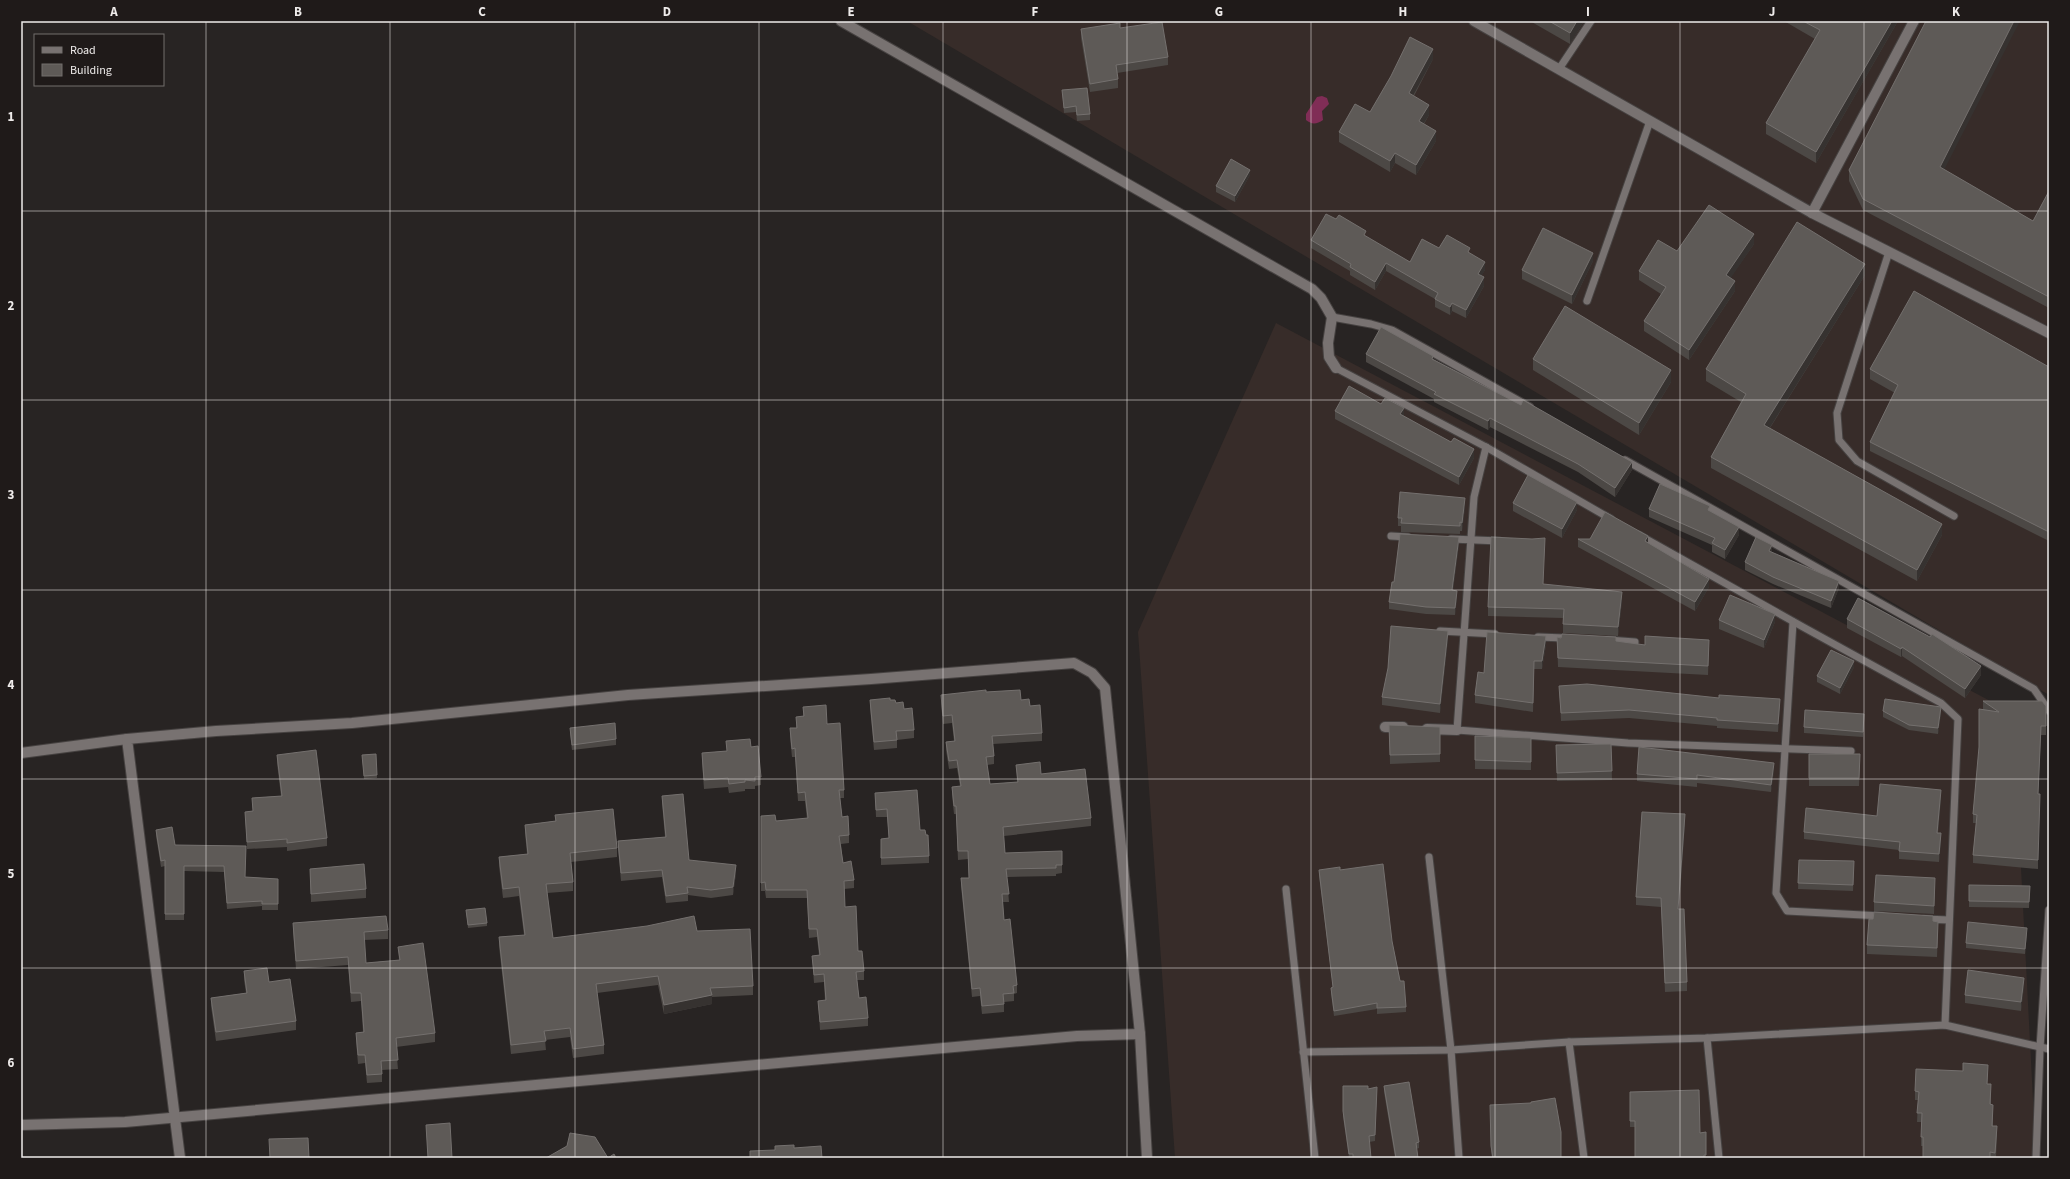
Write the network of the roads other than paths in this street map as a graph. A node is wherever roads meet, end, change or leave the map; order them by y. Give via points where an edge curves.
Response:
1 (840, 21) edge
2 (1474, 21) edge
3 (1591, 21) edge
4 (1914, 21) edge
5 (1559, 69) junction
6 (1650, 121) junction
7 (1812, 213) junction
8 (1889, 252) junction
9 (1587, 301) dead end
10 (1332, 317) junction
11 (2049, 333) edge
12 (1336, 368) joint
13 (1538, 412) edge
14 (1486, 447) junction
15 (1615, 455) edge
16 (1954, 516) dead end
17 (1616, 521) edge
18 (1629, 529) edge
19 (1391, 536) dead end
20 (1414, 537) edge
21 (1446, 539) edge
22 (1470, 540) junction
23 (1509, 542) edge
24 (1793, 622) junction
25 (1432, 631) edge
26 (1463, 632) junction
27 (1502, 635) edge
28 (1534, 636) edge
29 (1573, 638) edge
30 (1596, 640) edge
31 (1635, 642) edge
32 (2049, 711) edge
33 (1385, 727) dead end
34 (1457, 730) junction
35 (127, 739) junction
36 (1786, 749) junction
37 (1851, 751) dead end
38 (21, 753) edge
39 (1428, 857) dead end
40 (1286, 889) dead end
41 (2049, 910) edge
42 (1888, 917) edge
43 (1918, 918) edge
44 (1949, 920) junction
45 (1945, 1025) junction
46 (1140, 1034) junction
47 (1707, 1038) junction
48 (1569, 1042) junction
49 (2040, 1048) junction
50 (2049, 1049) edge
51 (1451, 1050) junction
52 (1303, 1052) junction
53 (176, 1116) junction
54 (21, 1125) edge
55 (180, 1158) edge
56 (1147, 1158) edge
57 (1315, 1158) edge
58 (1459, 1158) edge
59 (1584, 1158) edge
60 (1719, 1158) edge
61 (2036, 1158) edge

1 - 10 street via 1312,289 1321,298
2 - 5 street
3 - 5 lane
4 - 7 street
5 - 6 street
6 - 7 street
6 - 9 lane
7 - 8 street
8 - 11 street
8 - 16 lane via 1837,413 1839,440 1857,461
10 - 12 street via 1328,343 1329,357
10 - 13 lane via 1392,330
12 - 14 lane
14 - 17 lane
14 - 22 lane via 1476,484
15 - 32 lane via 2034,689
18 - 24 lane
19 - 20 lane
21 - 22 lane
22 - 23 lane
22 - 26 lane
24 - 36 lane
24 - 44 lane via 1941,703 1958,719
25 - 26 lane
26 - 27 lane
26 - 34 lane
28 - 29 lane
30 - 31 lane
33 - 34 street
34 - 36 lane via 1628,743
35 - 38 street
35 - 46 street via 352,723 628,695 1074,663 1092,672 1104,688
35 - 53 street via 168,1078
36 - 37 lane
36 - 42 lane via 1776,893 1787,911
39 - 51 lane
40 - 52 lane
41 - 49 lane
43 - 44 lane
44 - 45 lane
45 - 47 lane
45 - 49 lane
46 - 53 street via 1078,1036
46 - 56 street
47 - 48 lane
47 - 60 lane
48 - 51 lane
48 - 59 lane
49 - 50 lane
49 - 61 lane
51 - 52 lane
51 - 58 lane
52 - 57 lane
53 - 54 street via 125,1122
53 - 55 street

